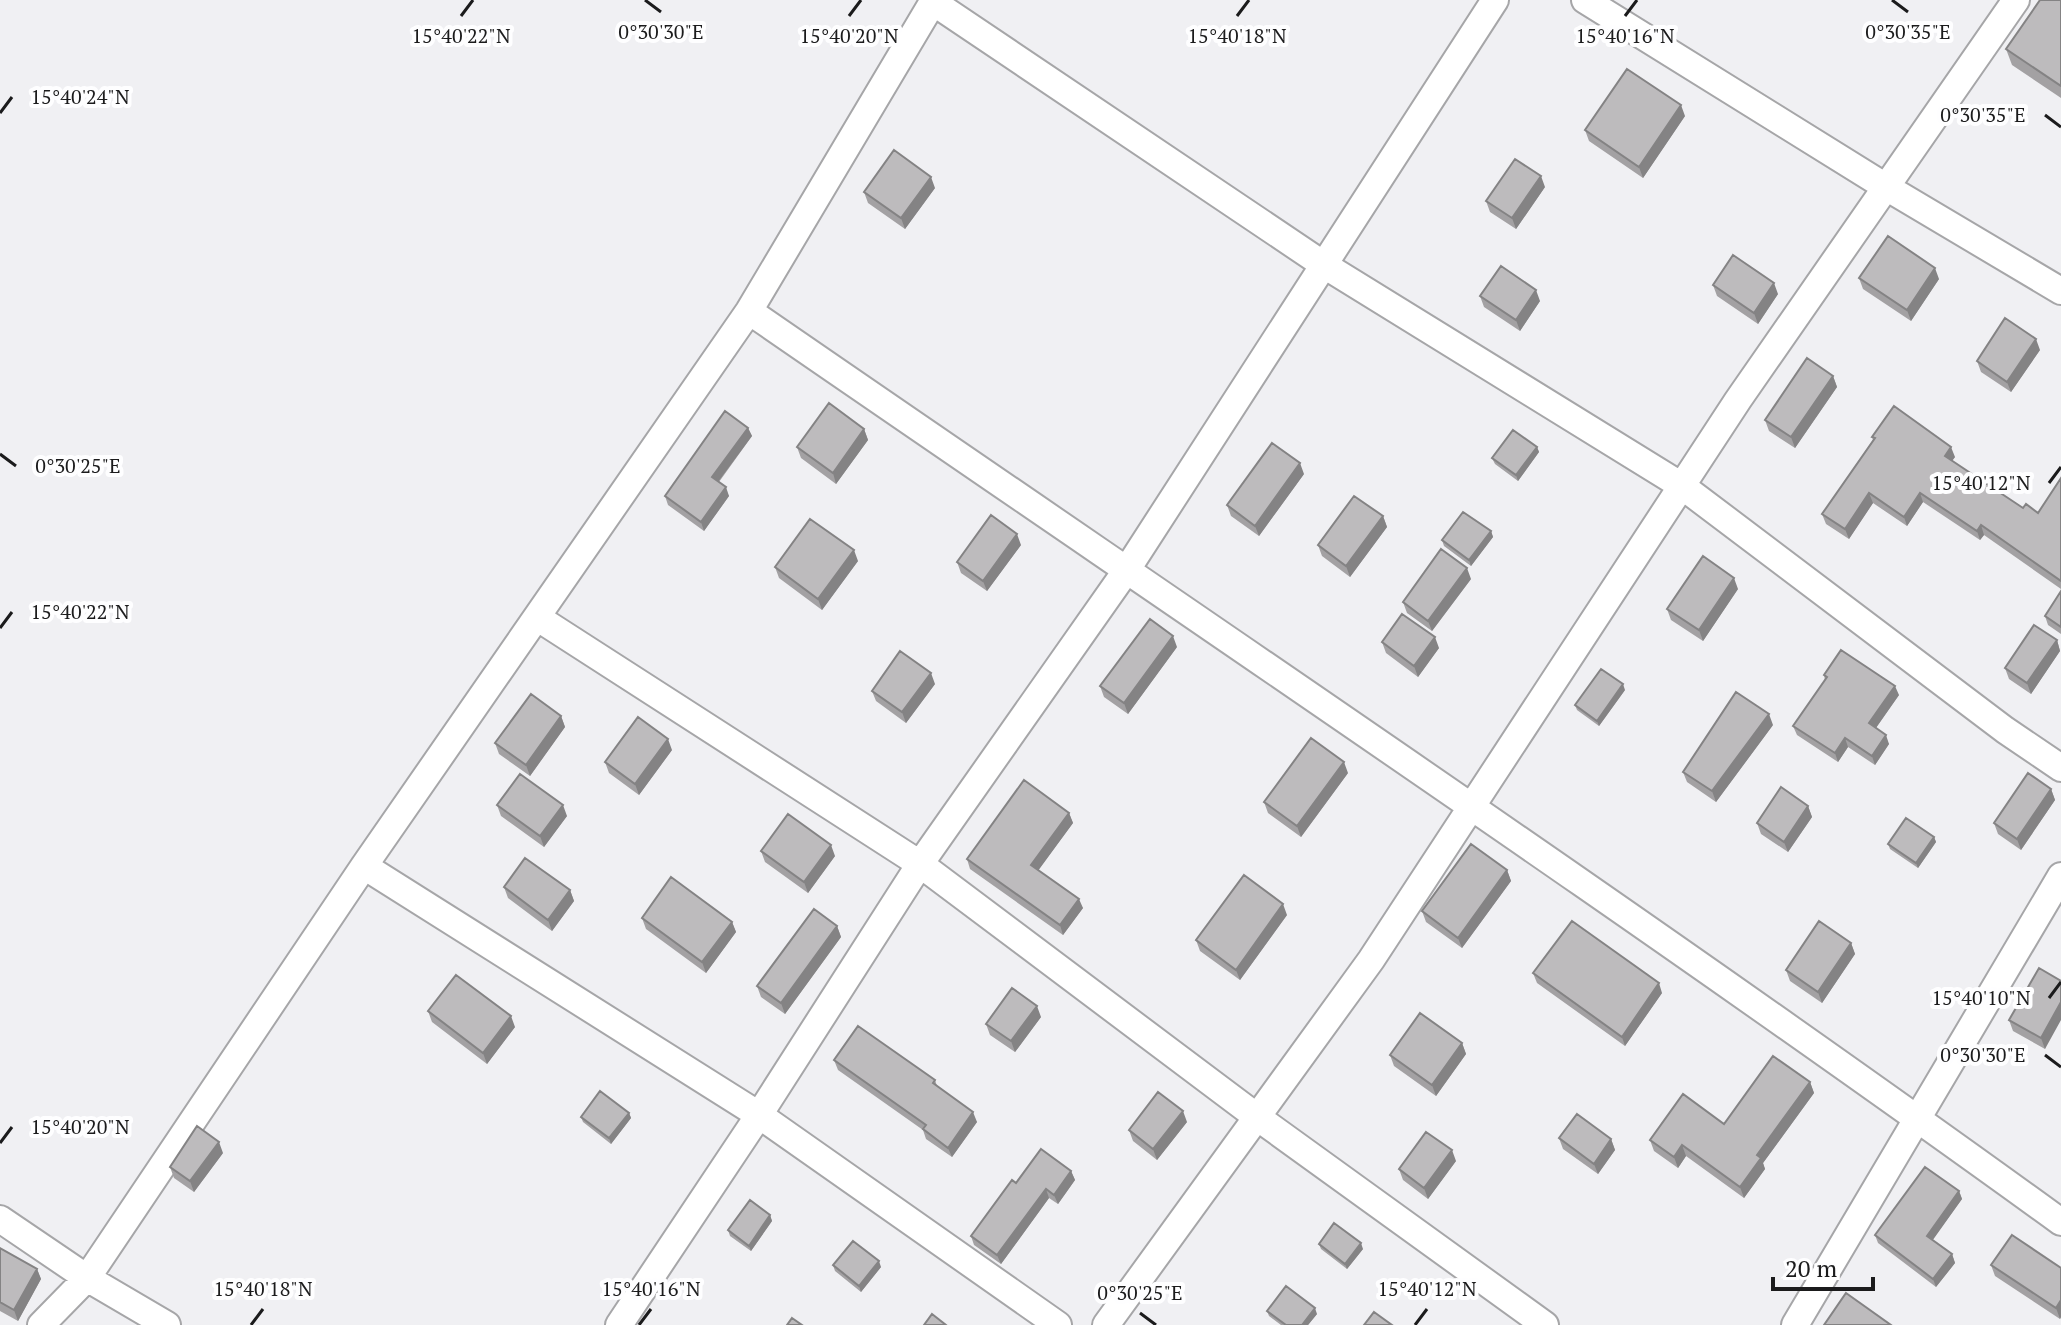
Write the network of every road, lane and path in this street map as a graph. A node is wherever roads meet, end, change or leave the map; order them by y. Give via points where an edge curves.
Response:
1 (1495, 0) edge
2 (1585, 0) edge
3 (2016, 0) edge
4 (934, 1) edge
5 (1886, 187) junction
6 (1324, 265) junction
7 (2061, 291) edge
8 (749, 311) junction
9 (1682, 486) junction
10 (1126, 571) junction
11 (538, 618) junction
12 (2061, 768) edge
13 (1471, 807) junction
14 (920, 864) junction
15 (364, 866) junction
16 (2061, 876) edge
17 (759, 1115) junction
18 (1257, 1117) junction
19 (1917, 1118) junction
20 (0, 1219) edge
21 (2061, 1222) edge
22 (87, 1278) junction
23 (41, 1325) edge
24 (167, 1325) edge
25 (619, 1325) edge
26 (1058, 1325) edge
27 (1106, 1325) edge
28 (1545, 1325) edge
29 (1795, 1325) edge

1 - 6 street
2 - 5 street
3 - 5 street
4 - 6 street
4 - 8 street
5 - 7 street
5 - 9 street
6 - 9 street
6 - 10 street
8 - 10 street
8 - 11 street
9 - 12 street
9 - 13 street
10 - 13 street
10 - 14 street
11 - 14 street
11 - 15 street
13 - 18 street via 1371,960
13 - 19 street
14 - 17 street
14 - 18 street
15 - 17 street
15 - 22 street
16 - 19 street
17 - 25 street
17 - 26 street
18 - 27 street
18 - 28 street
19 - 21 street
19 - 29 street
20 - 22 street
22 - 23 street
22 - 24 street

